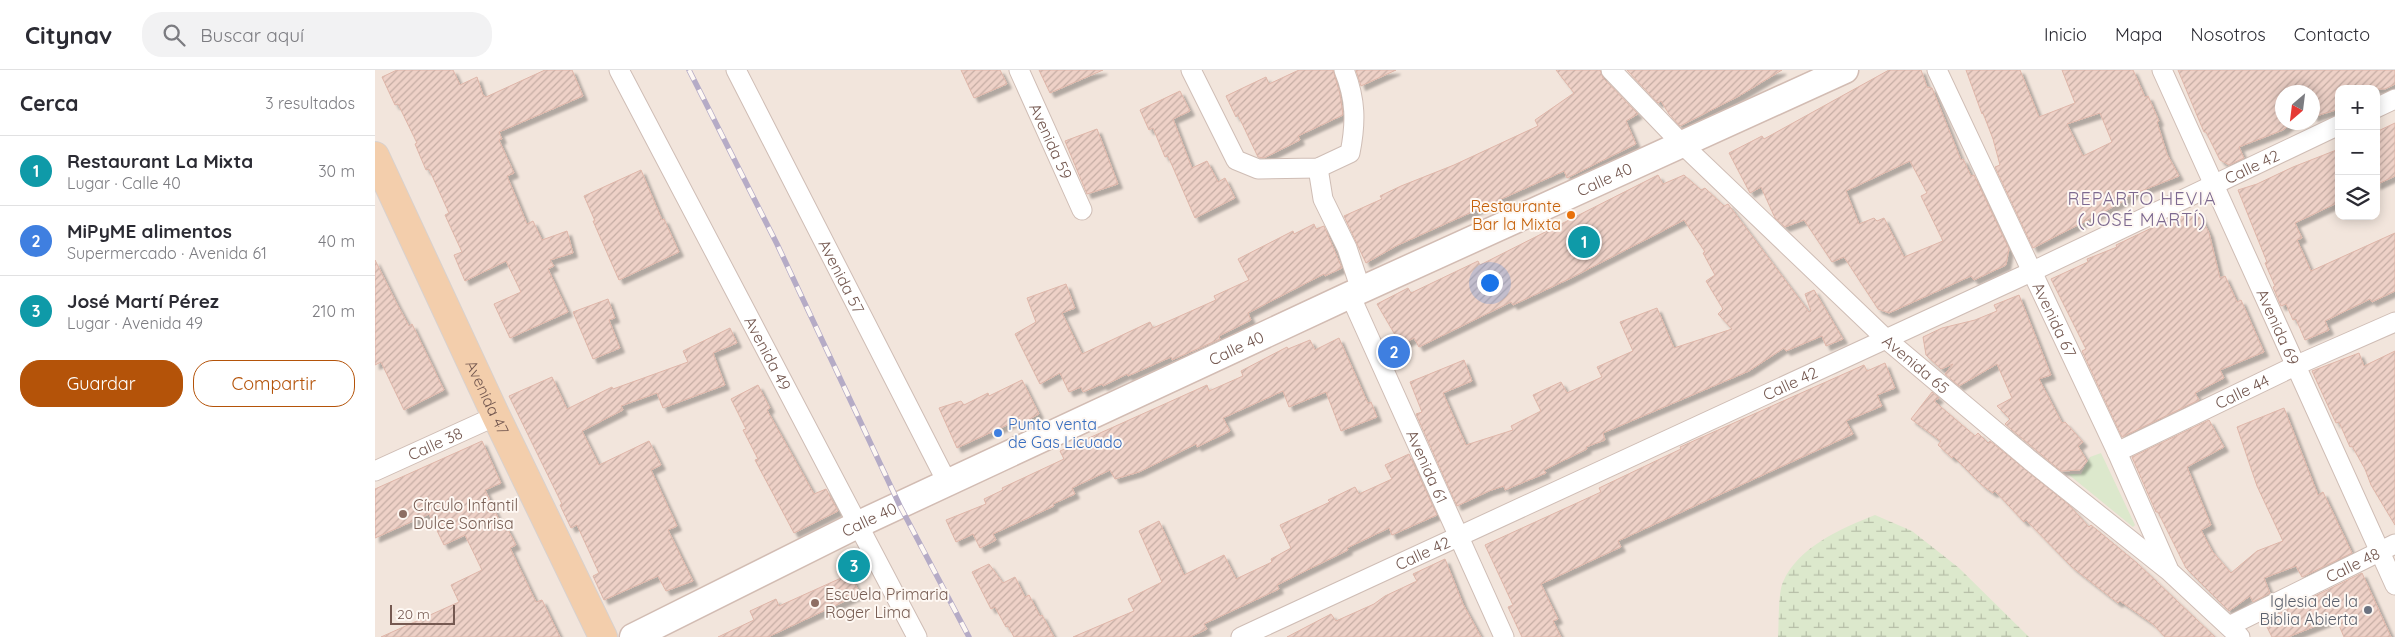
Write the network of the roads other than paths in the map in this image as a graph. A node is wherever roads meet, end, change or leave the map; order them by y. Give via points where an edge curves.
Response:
1 (619, 70) edge
2 (736, 70) edge
3 (1019, 70) edge
4 (1191, 70) edge
5 (1344, 70) edge
6 (1611, 70) edge
7 (1845, 70) edge
8 (1937, 70) edge
9 (2162, 70) edge
10 (2395, 99) edge
11 (2380, 106) edge
12 (2335, 127) edge
13 (1683, 145) junction
14 (1318, 168) junction
15 (379, 174) edge
16 (2213, 184) junction
17 (1082, 210) dead end
18 (2031, 272) junction
19 (1355, 292) junction
20 (2395, 322) edge
21 (1886, 338) junction
22 (2297, 365) junction
23 (496, 416) junction
24 (2117, 452) junction
25 (375, 471) edge
26 (948, 484) junction
27 (859, 524) junction
28 (1458, 537) junction
29 (2387, 548) edge
30 (2169, 571) junction
31 (2395, 585) edge
32 (2235, 631) edge
33 (603, 637) edge
34 (633, 637) edge
35 (917, 637) edge
36 (1241, 637) edge
37 (1504, 637) edge

1 - 27 street, Avenida 49
2 - 26 street, Avenida 57
3 - 17 street, Avenida 59
4 - 14 street via 1236,160 1258,170
5 - 14 street via 1351,86 1355,126 1350,153
6 - 13 street, Avenida 65
7 - 13 main road, Calle 40
8 - 18 street, Avenida 67
9 - 16 street, Avenida 69
10 - 11 street
12 - 16 street, Calle 42
13 - 19 main road, Calle 40
13 - 21 street, Avenida 65
14 - 19 street, Avenida 61 via 1323,199 1347,248
15 - 23 main road, Avenida 47
16 - 18 street, Calle 42
16 - 22 street, Avenida 69
18 - 21 street, Calle 42
18 - 24 street, Avenida 67
19 - 26 main road, Calle 40
19 - 28 street, Avenida 61
20 - 22 street, Calle 44
21 - 28 street, Calle 42
21 - 30 street, Avenida 65 via 2031,461
22 - 24 street, Calle 44
22 - 29 street, Avenida 69
23 - 25 street, Calle 38
23 - 33 main road, Avenida 47
24 - 30 street, Avenida 67
26 - 27 main road, Calle 40
27 - 34 main road, Calle 40
27 - 35 street, Avenida 49
28 - 36 street, Calle 42
28 - 37 street, Avenida 61
29 - 31 street, Avenida 69
29 - 32 street, Calle 48
30 - 32 street, Avenida 65

